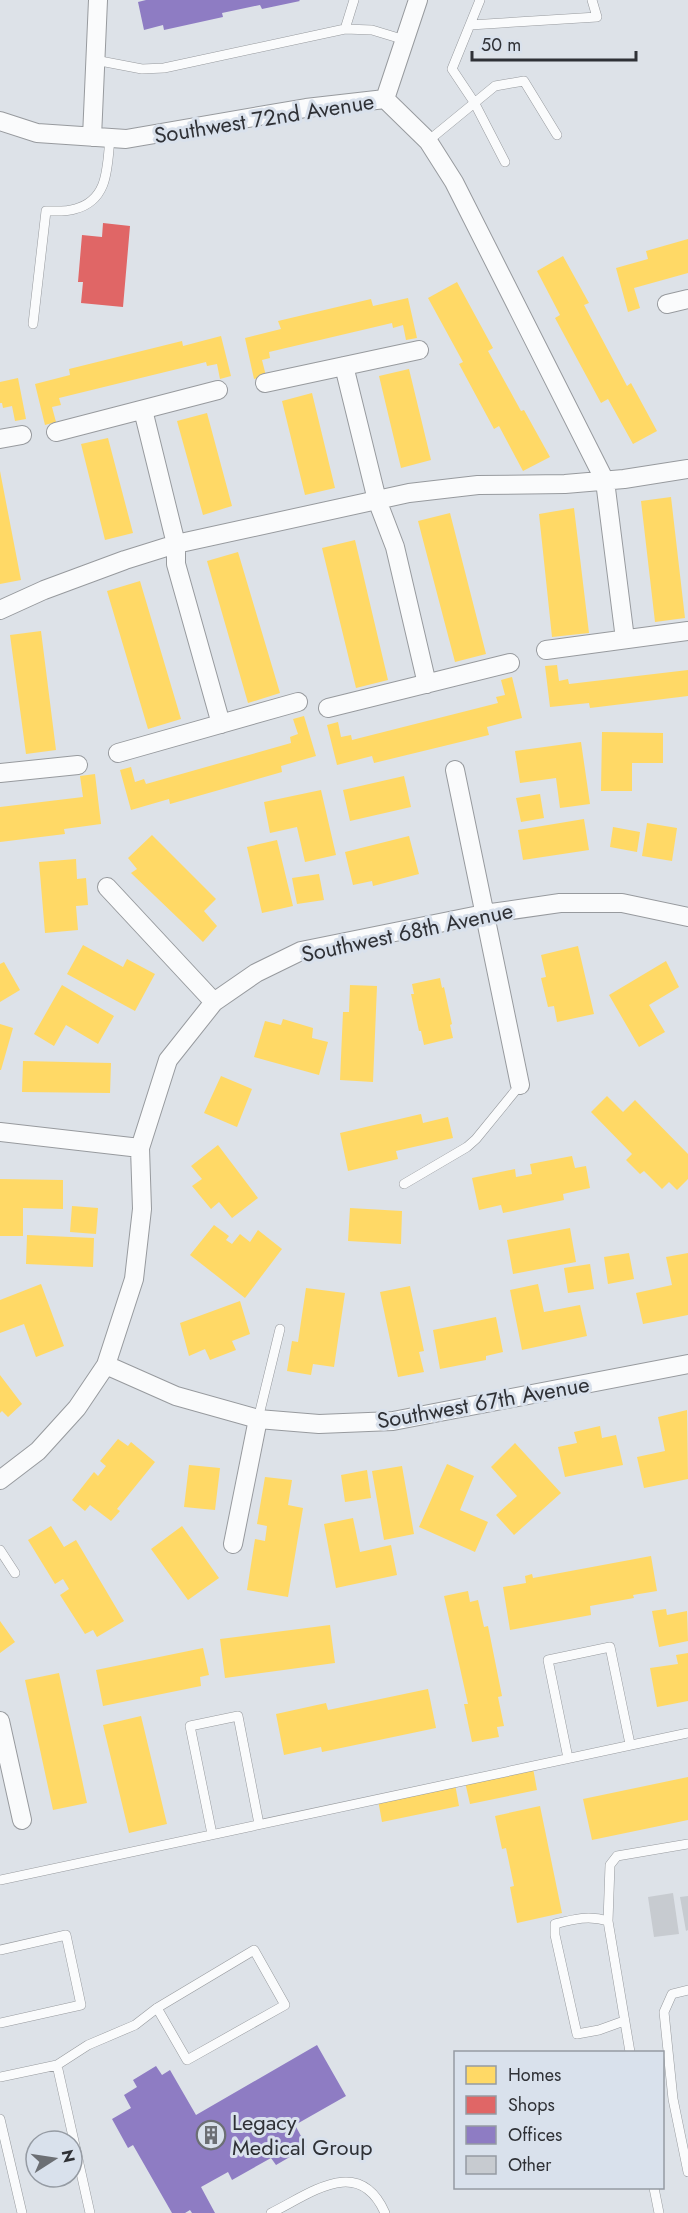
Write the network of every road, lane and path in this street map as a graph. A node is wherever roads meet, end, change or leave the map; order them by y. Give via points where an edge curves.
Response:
1 (98, 0) edge
2 (354, 0) edge
3 (418, 0) edge
4 (480, 0) edge
5 (592, 0) edge
6 (470, 24) junction
7 (345, 29) junction
8 (405, 40) junction
9 (95, 60) junction
10 (385, 99) junction
11 (474, 102) junction
12 (0, 121) edge
13 (557, 135) dead end
14 (101, 137) junction
15 (428, 141) junction
16 (505, 162) dead end
17 (688, 299) edge
18 (667, 304) dead end
19 (33, 324) dead end
20 (419, 350) dead end
21 (344, 366) junction
22 (265, 383) dead end
23 (218, 390) dead end
24 (143, 410) junction
25 (56, 432) dead end
26 (22, 435) dead end
27 (0, 439) edge
28 (688, 469) edge
29 (605, 481) junction
30 (377, 500) junction
31 (176, 544) junction
32 (0, 610) edge
33 (688, 631) edge
34 (625, 639) junction
35 (546, 650) dead end
36 (510, 663) dead end
37 (427, 684) junction
38 (298, 702) dead end
39 (328, 708) dead end
40 (221, 724) junction
41 (118, 753) dead end
42 (78, 765) dead end
43 (455, 770) dead end
44 (0, 773) edge
45 (107, 887) dead end
46 (484, 914) junction
47 (688, 917) edge
48 (214, 1002) junction
49 (520, 1085) joint
50 (0, 1132) edge
51 (140, 1148) junction
52 (404, 1184) dead end
53 (280, 1329) dead end
54 (688, 1364) edge
55 (106, 1365) junction
56 (258, 1419) junction
57 (0, 1480) edge
58 (233, 1544) dead end
59 (0, 1550) edge
60 (15, 1573) dead end
61 (0, 1721) edge
62 (688, 1733) edge
63 (630, 1744) junction
64 (4, 1757) edge
65 (568, 1758) junction
66 (22, 1820) dead end
67 (259, 1824) junction
68 (212, 1834) junction
69 (688, 1844) edge
70 (0, 1880) edge
71 (608, 1921) junction
72 (0, 1950) edge
73 (688, 1989) edge
74 (157, 2008) junction
75 (624, 2021) junction
76 (0, 2023) edge
77 (630, 2051) edge
78 (57, 2065) junction
79 (0, 2077) edge
80 (0, 2120) edge
81 (688, 2172) edge
82 (654, 2189) edge
83 (22, 2213) edge
84 (90, 2213) edge
85 (271, 2213) edge
86 (385, 2213) edge
87 (659, 2213) edge

1 - 9 street
2 - 7 lane
3 - 8 street
4 - 6 lane
5 - 6 lane via 597,17
6 - 11 lane via 452,69
7 - 8 lane via 372,30
7 - 9 lane via 164,68 142,69
8 - 10 street
9 - 14 street
10 - 14 street, Southwest 72nd Avenue via 306,108 126,139
10 - 15 street, Southwest 72nd Avenue
11 - 13 lane via 495,86 524,81
11 - 15 lane
11 - 16 lane
12 - 14 street, Southwest 72nd Avenue via 37,133
14 - 19 lane via 106,180 94,200 75,209 46,211
15 - 29 street, Southwest 72nd Avenue via 454,182
17 - 18 street
20 - 21 street
21 - 22 street
21 - 30 street
23 - 24 street
24 - 25 street
24 - 31 street
26 - 27 street
28 - 29 street
29 - 30 street via 478,485
29 - 34 street, Southwest 72nd Avenue
30 - 31 street
30 - 37 street via 395,547
31 - 32 street via 44,590
31 - 40 street via 176,564
33 - 34 street
34 - 35 street
36 - 37 street
37 - 39 street
38 - 40 street
40 - 41 street
42 - 44 street
43 - 46 street
45 - 48 street
46 - 47 street, Southwest 68th Avenue via 560,903 622,903
46 - 48 street, Southwest 68th Avenue via 301,951 256,973
46 - 49 street
48 - 51 street, Southwest 68th Avenue via 168,1060
49 - 52 lane via 467,1147
50 - 51 street
51 - 55 street, Southwest 68th Avenue via 142,1209 134,1279
53 - 56 lane
54 - 56 street, Southwest 67th Avenue via 393,1421 319,1424
55 - 56 street, Southwest 67th Avenue via 176,1396
55 - 57 street, Southwest 68th Avenue via 77,1408 38,1451
56 - 58 street
59 - 60 lane
61 - 64 street
62 - 63 lane
63 - 65 lane
63 - 65 lane via 610,1647 548,1660
64 - 66 street
65 - 67 lane
67 - 68 lane
67 - 68 lane via 238,1716 190,1726
68 - 70 lane
69 - 71 lane via 617,1856 610,1865
71 - 75 lane
71 - 75 lane via 580,1917 555,1924 555,1935 577,2034
72 - 76 lane via 66,1935 81,2005
73 - 81 lane via 672,1994 664,2012 673,2099
74 - 74 lane via 254,1950 285,2005 187,2060
74 - 78 lane via 135,2025 88,2045
75 - 77 lane
78 - 79 lane
78 - 84 lane
80 - 83 lane
82 - 87 lane
85 - 86 lane via 328,2183 342,2181 357,2183 371,2193

